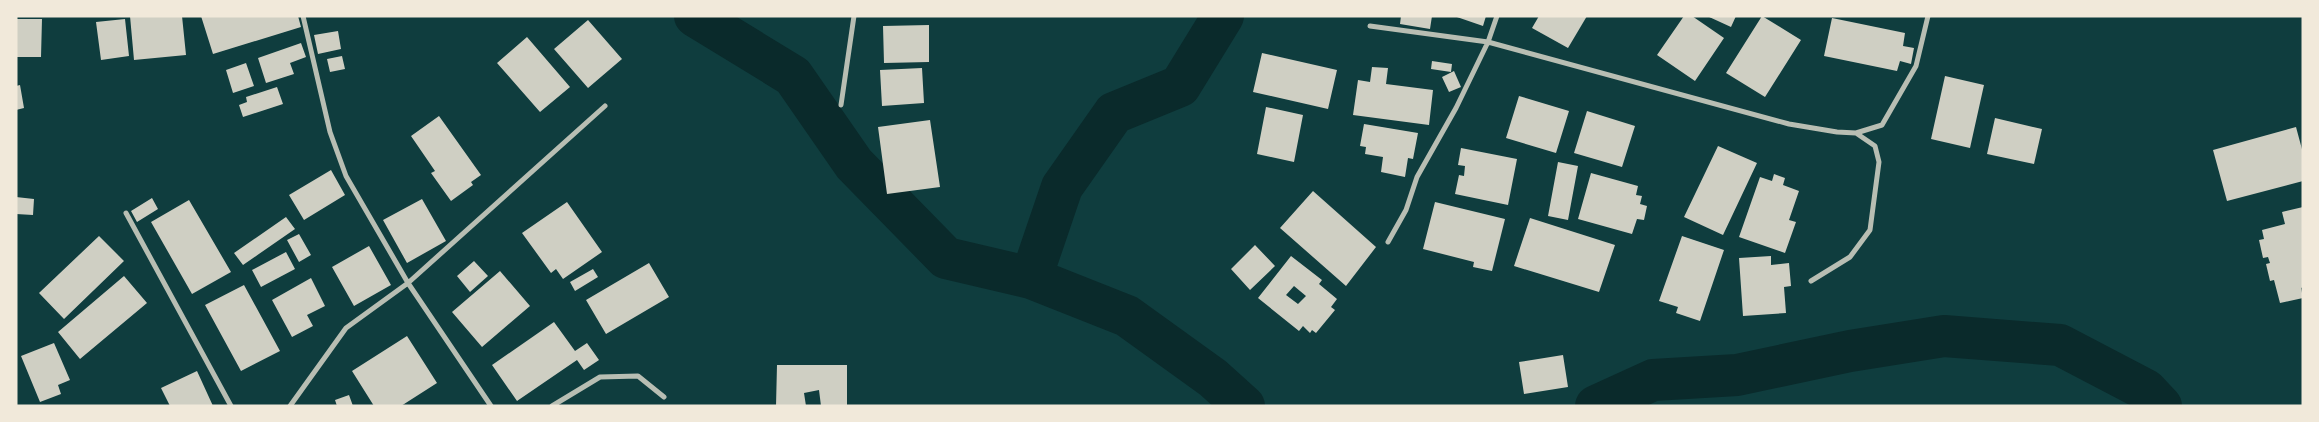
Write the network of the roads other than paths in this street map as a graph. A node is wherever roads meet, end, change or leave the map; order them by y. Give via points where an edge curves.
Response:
1 (303, 16) edge
2 (854, 16) edge
3 (1497, 16) edge
4 (1928, 16) edge
5 (1370, 26) dead end
6 (1488, 42) junction
7 (841, 105) dead end
8 (606, 106) dead end
9 (1856, 133) junction
10 (126, 213) dead end
11 (1388, 242) dead end
12 (1811, 280) dead end
13 (408, 283) junction
14 (664, 397) dead end
15 (231, 406) edge
16 (290, 406) edge
17 (491, 406) edge
18 (552, 406) edge

1 - 13 street via 330,132 346,176
2 - 7 street
3 - 6 street
4 - 9 street via 1916,66 1882,125
5 - 6 street
6 - 9 street via 1789,124
6 - 11 street via 1417,177 1406,210
8 - 13 street
9 - 12 street via 1876,146 1879,162 1870,230 1850,257
10 - 15 street
13 - 16 street via 346,328
13 - 17 street
14 - 18 street via 638,376 600,377

